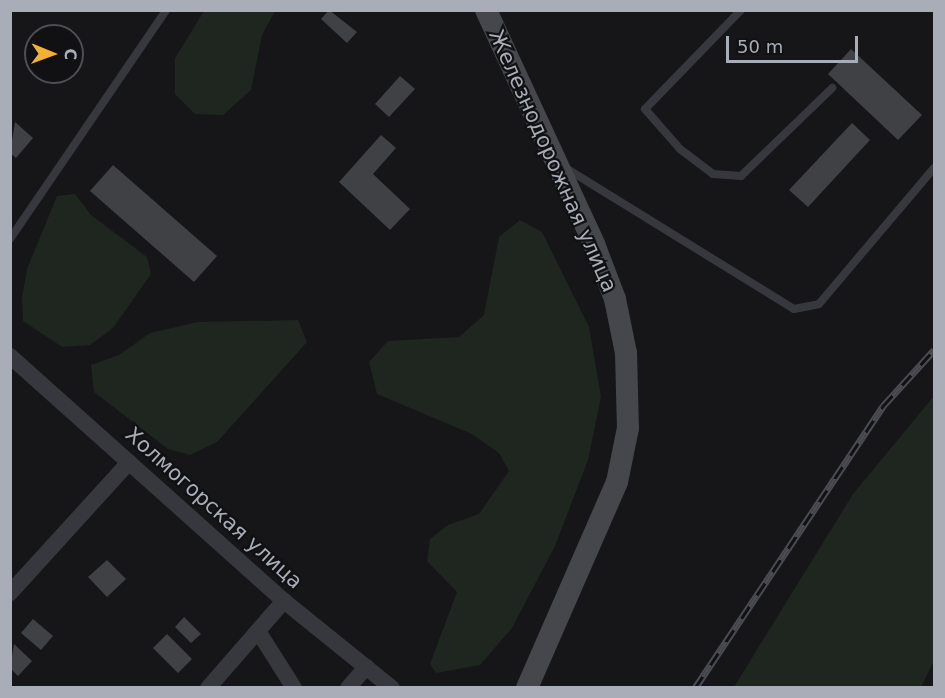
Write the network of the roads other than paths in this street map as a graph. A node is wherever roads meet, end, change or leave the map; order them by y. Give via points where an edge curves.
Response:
1 (166, 10) edge
2 (486, 10) edge
3 (741, 10) edge
4 (832, 88) dead end
5 (553, 161) junction
6 (934, 168) edge
7 (10, 239) edge
8 (10, 356) edge
9 (129, 462) junction
10 (10, 593) edge
11 (284, 601) junction
12 (258, 631) junction
13 (366, 667) junction
14 (208, 687) edge
15 (294, 687) edge
16 (348, 687) edge
17 (392, 687) edge
18 (527, 687) edge

1 - 7 lane
2 - 5 street, Железнодорожная улица
3 - 4 lane via 645,109 680,149 713,174 741,176
5 - 6 lane via 794,309 819,304
5 - 18 street, Железнодорожная улица via 615,299 626,353 628,428 617,482
8 - 9 street, Холмогорская улица
9 - 10 street
9 - 11 street, Холмогорская улица
11 - 12 street
11 - 13 street, Холмогорская улица
12 - 14 street
12 - 15 street
13 - 16 street
13 - 17 street, Холмогорская улица

